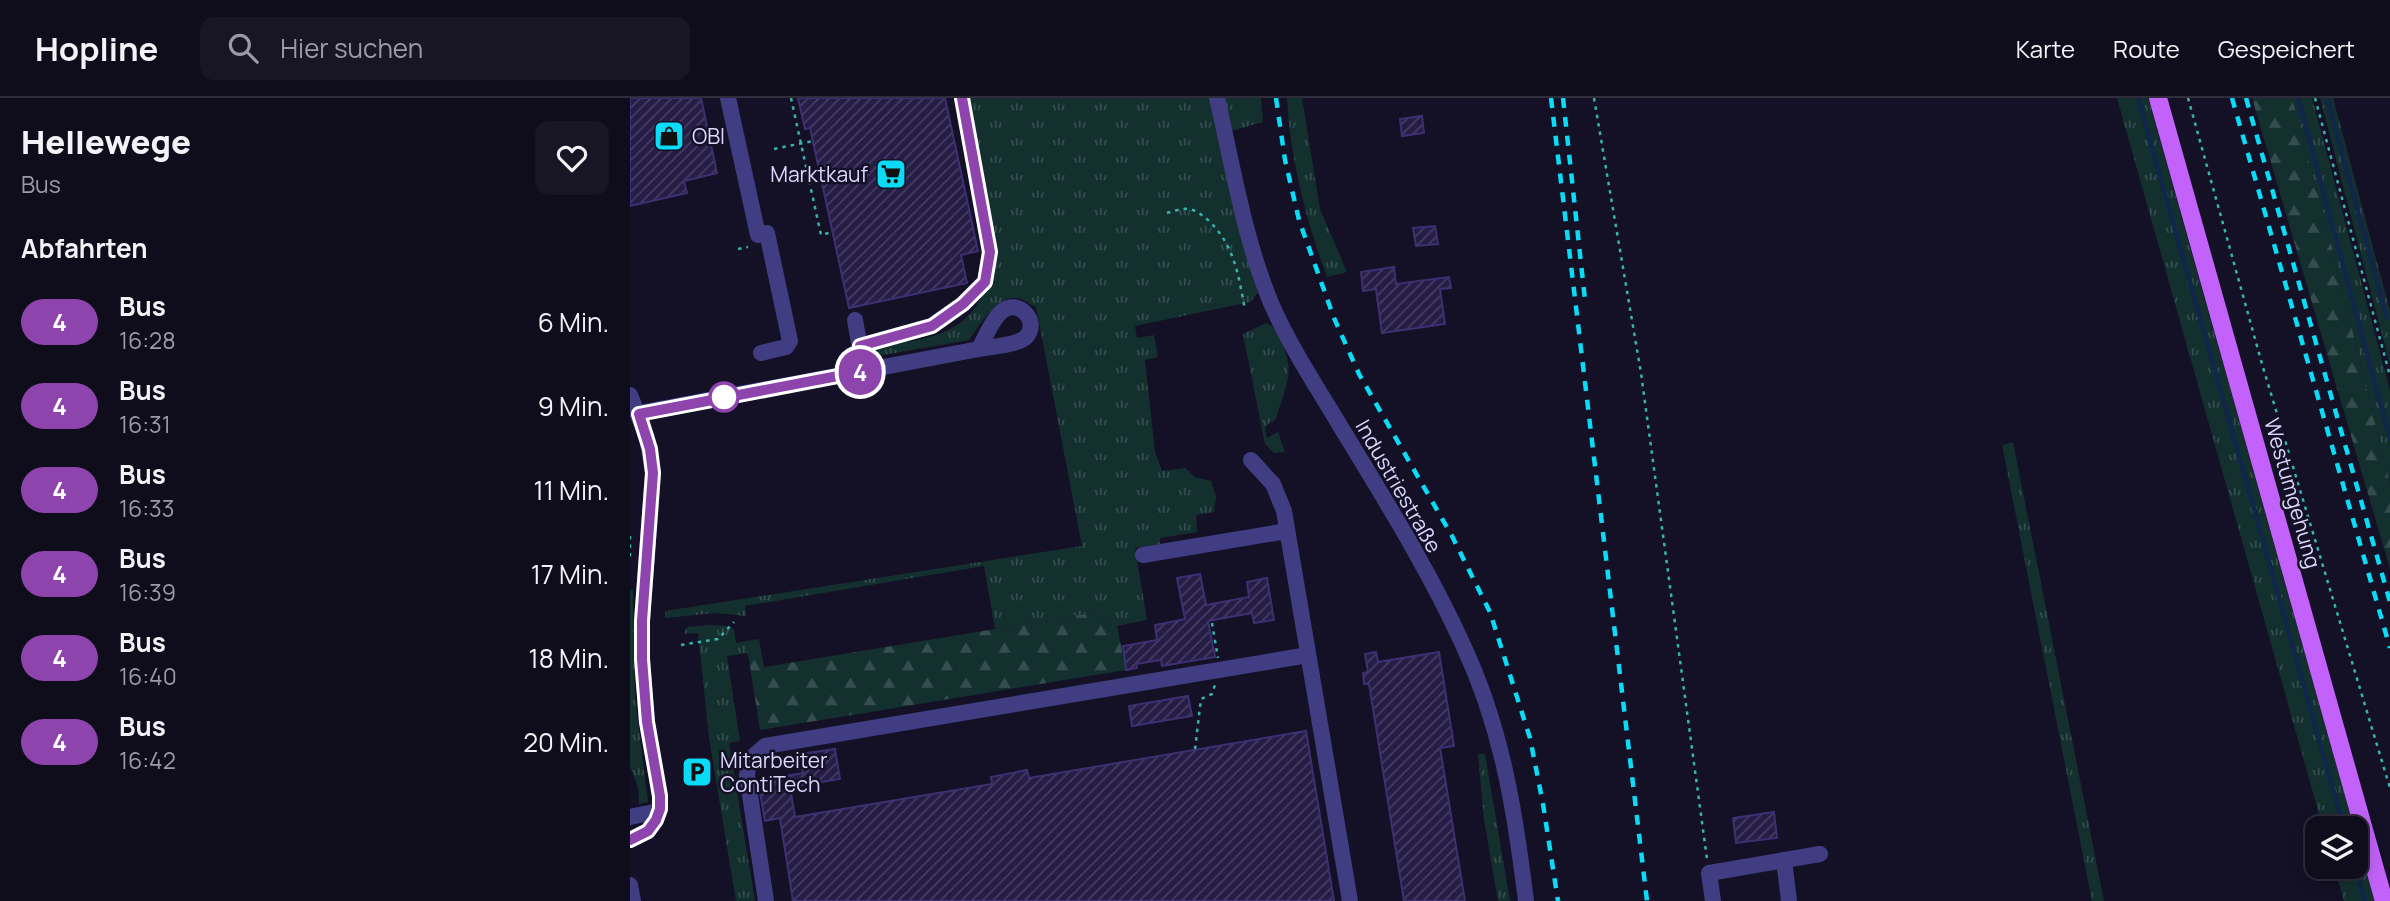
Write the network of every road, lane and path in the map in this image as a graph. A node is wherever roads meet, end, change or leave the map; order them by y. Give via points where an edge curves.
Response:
1 (728, 98) edge
2 (791, 98) edge
3 (962, 98) edge
4 (1217, 98) edge
5 (1594, 98) edge
6 (2158, 98) edge
7 (2188, 98) edge
8 (2315, 98) edge
9 (813, 141) dead end
10 (801, 143) junction
11 (774, 149) dead end
12 (1167, 213) dead end
13 (832, 232) dead end
14 (1245, 310) dead end
15 (855, 320) dead end
16 (860, 346) junction
17 (979, 349) dead end
18 (761, 353) dead end
19 (864, 371) junction
20 (2390, 376) edge
21 (630, 395) edge
22 (639, 414) junction
23 (1251, 460) dead end
24 (1287, 531) junction
25 (630, 536) edge
26 (1143, 555) dead end
27 (630, 559) edge
28 (638, 581) edge
29 (734, 622) dead end
30 (681, 645) dead end
31 (1308, 655) junction
32 (2390, 788) edge
33 (659, 811) junction
34 (630, 817) edge
35 (630, 841) edge
36 (1820, 854) dead end
37 (1784, 860) junction
38 (1709, 873) junction
39 (630, 885) edge
40 (633, 901) edge
41 (766, 901) edge
42 (1350, 901) edge
43 (1526, 901) edge
44 (1713, 901) edge
45 (1789, 901) edge
46 (2384, 901) edge

1 - 18 street via 758,235 767,233 790,341 786,347
2 - 10 path
3 - 16 street via 990,252 985,282 932,326
4 - 43 street, Industriestraße via 1247,230 1272,304 1293,348 1440,597 1477,677 1510,788
5 - 38 path via 1641,373
6 - 46 main road, Westumgehung
7 - 32 path via 2262,364
8 - 20 path
9 - 10 path
10 - 11 path
10 - 13 path via 821,235
12 - 14 path via 1193,210 1222,235 1233,254
15 - 16 street
16 - 19 street
17 - 19 street
19 - 22 street
21 - 22 street
22 - 28 street via 653,473
23 - 24 street via 1273,484
24 - 26 street
24 - 31 street
25 - 27 path
28 - 33 street via 647,722
29 - 30 path via 718,639
31 - 41 street via 765,747 749,760 747,775
31 - 42 street
33 - 34 street
33 - 35 street via 648,831
36 - 37 street
37 - 38 street
37 - 45 street
38 - 44 street
39 - 40 street

